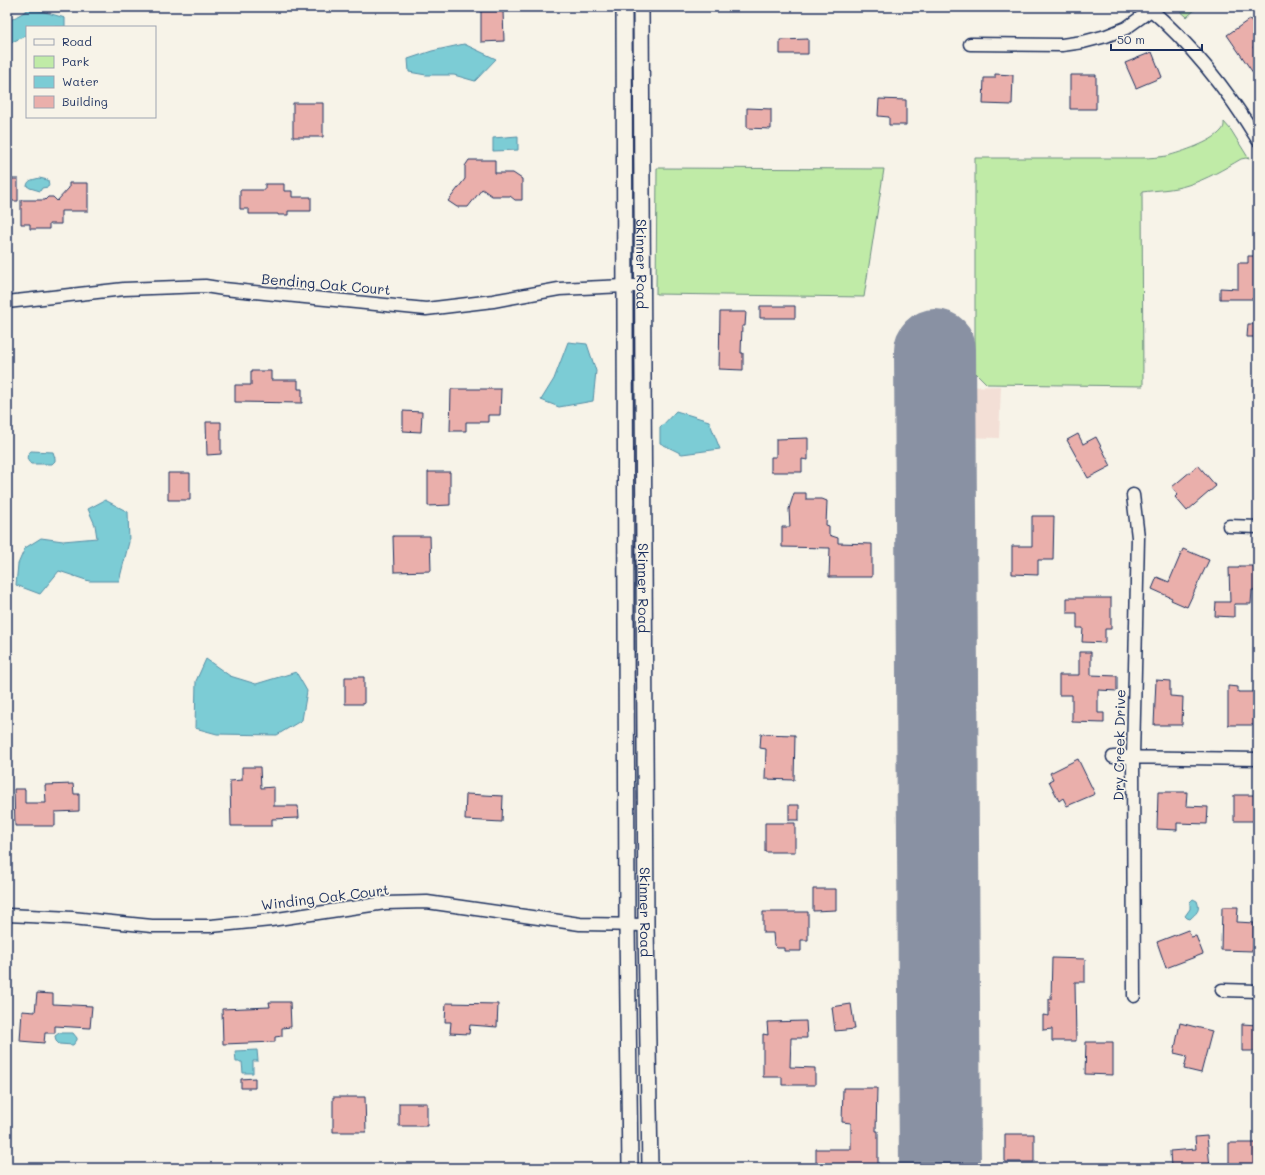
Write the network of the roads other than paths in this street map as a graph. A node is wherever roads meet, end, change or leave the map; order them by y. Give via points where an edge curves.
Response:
1 (624, 7) edge
2 (641, 7) edge
3 (1150, 8) edge
4 (970, 44) dead end
5 (1258, 140) edge
6 (625, 286) junction
7 (642, 286) junction
8 (7, 302) edge
9 (1133, 495) dead end
10 (1229, 526) dead end
11 (1258, 527) edge
12 (1113, 757) dead end
13 (1133, 757) junction
14 (1258, 760) edge
15 (7, 915) edge
16 (627, 925) junction
17 (646, 925) junction
18 (1222, 990) dead end
19 (1258, 991) edge
20 (1134, 996) dead end
21 (630, 1168) edge
22 (650, 1168) edge

1 - 6 street, Skinner Road
2 - 7 street, Skinner Road
3 - 4 street via 1126,28 1084,42 1062,45
3 - 5 street via 1180,36 1221,85
6 - 7 street, Bending Oak Court
6 - 8 street, Bending Oak Court via 559,289 493,301 426,309 205,286 124,289
6 - 16 street, Skinner Road
7 - 17 street, Skinner Road
9 - 13 street, Dry Creek Drive via 1138,537
10 - 11 street
12 - 13 street
13 - 14 street
13 - 20 street, Dry Creek Drive
15 - 16 street, Winding Oak Court via 152,926 212,926 385,903 427,902 580,924
16 - 17 street, Winding Oak Court
16 - 21 street, Skinner Road
17 - 22 street, Skinner Road
18 - 19 street

